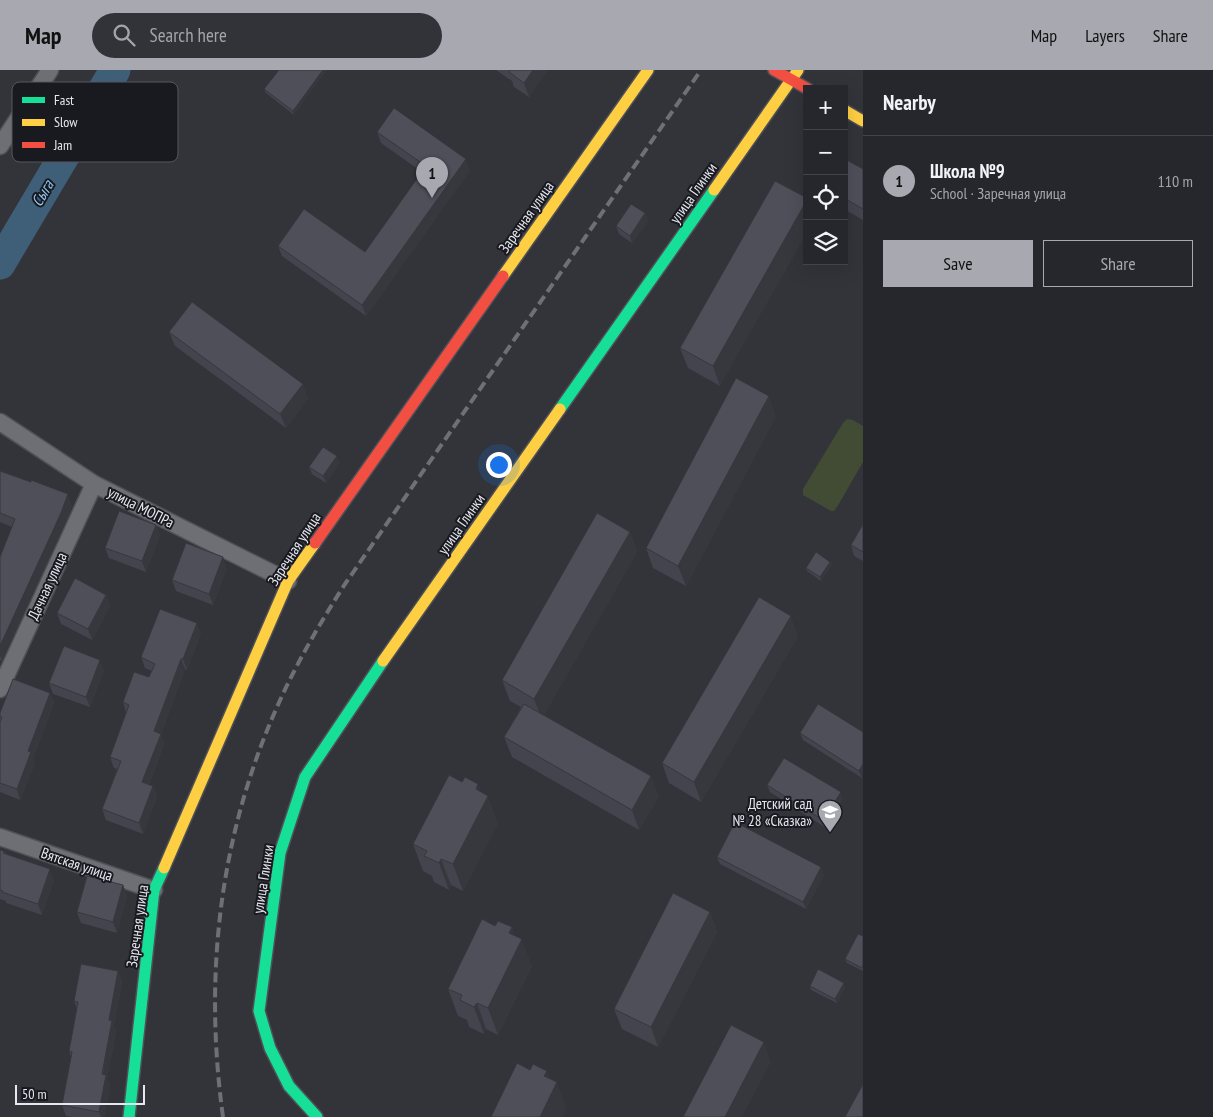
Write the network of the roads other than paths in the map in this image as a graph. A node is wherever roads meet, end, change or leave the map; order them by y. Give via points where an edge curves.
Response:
1 (50, 70) edge
2 (648, 70) edge
3 (774, 70) edge
4 (794, 75) edge
5 (42, 82) edge
6 (804, 85) edge
7 (848, 112) edge
8 (863, 121) edge
9 (12, 128) edge
10 (0, 146) edge
11 (0, 422) edge
12 (94, 484) junction
13 (288, 581) junction
14 (0, 689) edge
15 (0, 837) edge
16 (154, 890) junction
17 (129, 1117) edge
18 (317, 1117) edge

1 - 5 street
2 - 13 main road, Заречная улица
3 - 4 main road
4 - 6 main road
4 - 18 main road, улица Глинки via 305,777 280,853 259,1011 270,1048 289,1086
7 - 8 main road
9 - 10 street
11 - 12 street, улица МОПРа
12 - 13 street, улица МОПРа
12 - 14 street, Дачная улица
13 - 16 main road, Заречная улица
15 - 16 street, Вятская улица
16 - 17 main road, Заречная улица

